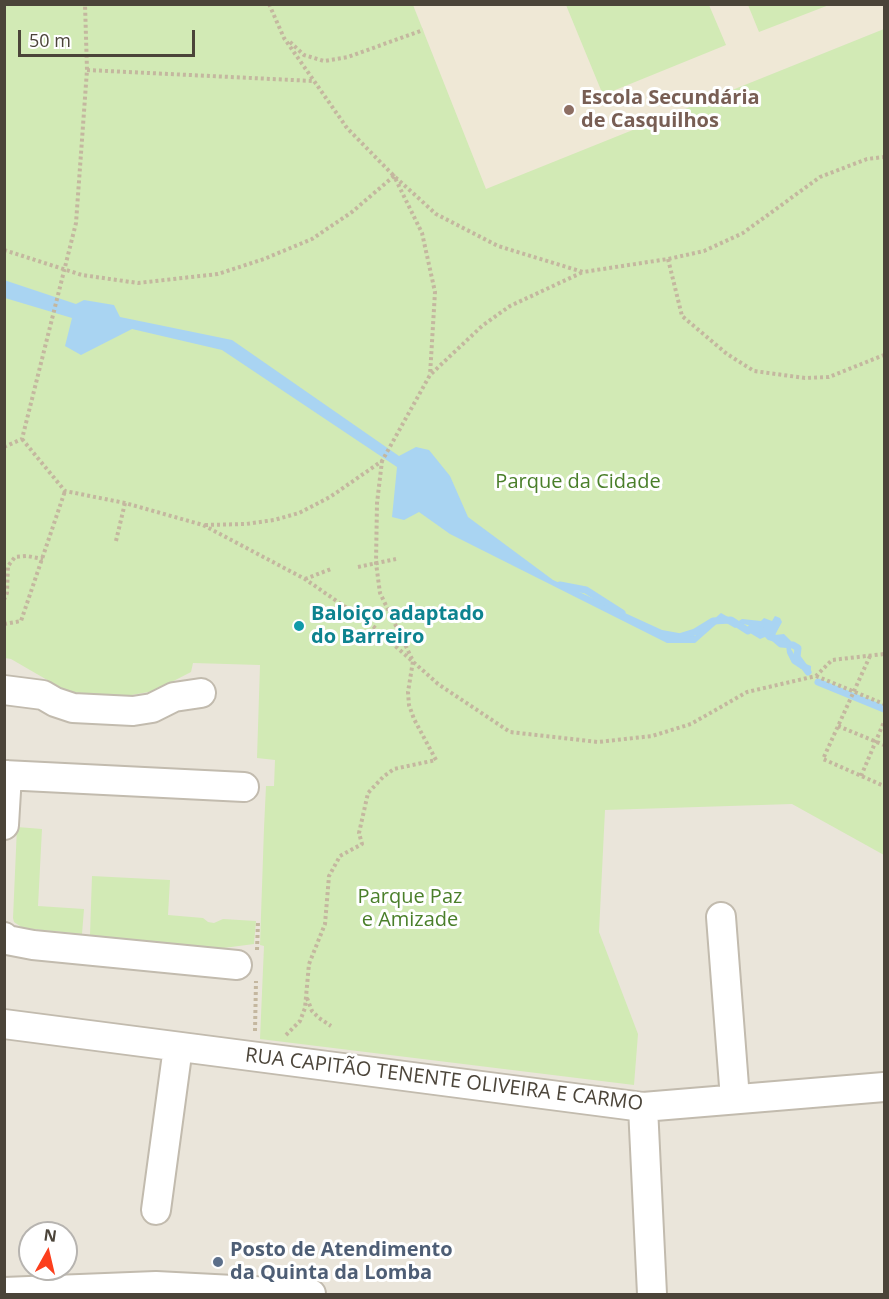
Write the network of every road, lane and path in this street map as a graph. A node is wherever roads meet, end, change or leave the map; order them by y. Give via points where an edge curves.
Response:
1 (85, 4) edge
2 (268, 4) edge
3 (423, 30) dead end
4 (284, 38) junction
5 (87, 70) junction
6 (313, 81) junction
7 (885, 157) edge
8 (394, 176) junction
9 (4, 250) edge
10 (668, 259) junction
11 (65, 270) junction
12 (584, 272) junction
13 (885, 355) edge
14 (430, 375) junction
15 (22, 439) junction
16 (4, 447) edge
17 (382, 461) junction
18 (65, 491) junction
19 (125, 503) junction
20 (203, 525) junction
21 (116, 541) dead end
22 (43, 559) junction
23 (396, 559) dead end
24 (376, 562) junction
25 (358, 567) dead end
26 (331, 569) dead end
27 (305, 579) junction
28 (4, 600) edge
29 (4, 624) edge
30 (885, 654) edge
31 (870, 655) junction
32 (412, 661) junction
33 (816, 676) junction
34 (4, 690) edge
35 (854, 692) junction
36 (201, 693) dead end
37 (885, 704) edge
38 (885, 722) edge
39 (838, 726) junction
40 (876, 742) junction
41 (885, 745) edge
42 (6, 775) edge
43 (861, 776) junction
44 (885, 786) edge
45 (244, 787) dead end
46 (4, 825) edge
47 (721, 917) dead end
48 (4, 937) edge
49 (237, 965) dead end
50 (306, 997) junction
51 (4, 1024) edge
52 (331, 1026) dead end
53 (284, 1036) dead end
54 (178, 1047) junction
55 (885, 1087) edge
56 (735, 1099) junction
57 (643, 1107) junction
58 (156, 1210) dead end
59 (4, 1292) edge
60 (56, 1292) edge
61 (310, 1294) edge
62 (652, 1294) edge

1 - 5 path
2 - 4 path
3 - 4 path via 348,57 324,61 304,55
4 - 6 path
5 - 6 path
5 - 11 path via 76,223
6 - 8 path via 347,128
7 - 10 path via 867,159 820,177 743,233 704,251
8 - 11 path via 312,239 218,274 138,283
8 - 12 path via 436,214 498,246
8 - 14 path via 422,233 435,292
9 - 11 path
10 - 12 path
10 - 13 path via 682,316 754,371 829,377
11 - 15 path
12 - 14 path via 510,306 482,326
14 - 17 path
15 - 16 path
15 - 18 path
17 - 20 path via 299,513 246,524
17 - 24 path via 376,503
18 - 19 path
18 - 22 path
19 - 20 path
19 - 21 path
20 - 27 path
22 - 28 path via 15,557 8,566
22 - 29 path via 21,621
23 - 24 path
24 - 25 path
24 - 32 path via 380,593
26 - 27 path
27 - 32 path via 374,627
30 - 31 path
31 - 33 path via 832,660
31 - 35 path
32 - 33 path via 438,684 510,732 598,742 652,736 691,724 747,692
32 - 50 path via 409,705 436,760 394,769 368,793 359,833 362,844 340,856 328,876 325,924 309,964
33 - 35 path
34 - 36 street via 43,695 73,708 133,711 152,708 174,697
35 - 37 path
35 - 39 path
38 - 40 path
39 - 40 path
39 - 43 path via 823,759
40 - 41 path
40 - 43 path
42 - 45 street
42 - 46 street
43 - 44 path
47 - 56 street
48 - 49 street via 33,945
50 - 52 path via 312,1011
50 - 53 path via 300,1021
51 - 54 street, RUA CAPITÃO TENENTE OLIVEIRA E CARMO
54 - 57 street, RUA CAPITÃO TENENTE OLIVEIRA E CARMO
54 - 58 street
55 - 56 street, RUA CAPITÃO TENENTE OLIVEIRA E CARMO
56 - 57 street, RUA CAPITÃO TENENTE OLIVEIRA E CARMO
57 - 62 street
59 - 60 street
60 - 61 street via 156,1287

